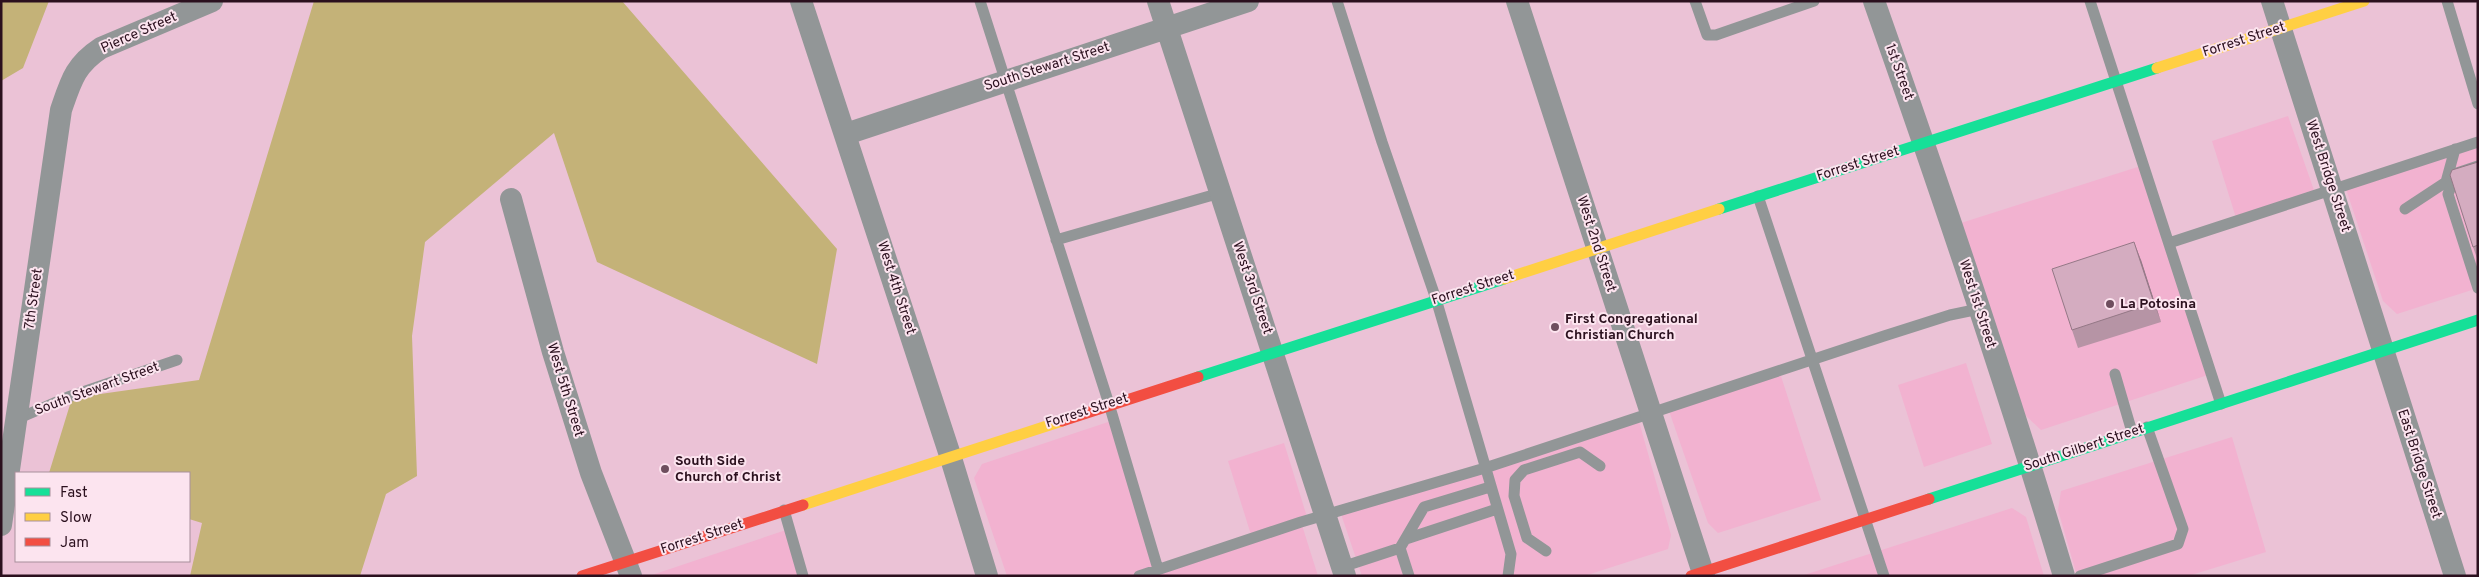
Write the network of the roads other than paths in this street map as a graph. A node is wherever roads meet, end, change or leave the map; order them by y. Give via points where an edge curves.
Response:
1 (212, 1) edge
2 (801, 1) edge
3 (980, 1) edge
4 (1158, 1) edge
5 (1248, 1) edge
6 (1337, 1) edge
7 (1517, 1) edge
8 (1696, 1) edge
9 (1814, 1) edge
10 (1874, 1) edge
11 (2090, 1) edge
12 (2272, 1) edge
13 (2364, 1) edge
14 (2447, 1) edge
15 (1166, 28) junction
16 (2281, 28) junction
17 (73, 74) joint
18 (1006, 81) junction
19 (2118, 81) junction
20 (2478, 104) edge
21 (846, 134) junction
22 (2478, 142) edge
23 (1924, 143) junction
24 (2455, 149) junction
25 (2478, 166) edge
26 (2333, 190) junction
27 (1220, 193) junction
28 (1758, 196) junction
29 (511, 199) dead end
30 (2405, 209) dead end
31 (1056, 240) junction
32 (2169, 243) junction
33 (1597, 247) junction
34 (2478, 288) edge
35 (1436, 299) junction
36 (1979, 309) junction
37 (2478, 320) edge
38 (2383, 351) junction
39 (1273, 352) junction
40 (1812, 359) junction
41 (177, 360) dead end
42 (2115, 374) dead end
43 (1109, 404) junction
44 (2221, 404) junction
45 (1651, 414) junction
46 (2147, 427) junction
47 (11, 432) edge
48 (2132, 432) junction
49 (950, 455) junction
50 (2030, 465) junction
51 (1600, 466) dead end
52 (1485, 468) junction
53 (1490, 486) junction
54 (1497, 509) junction
55 (784, 510) junction
56 (1325, 516) junction
57 (1864, 519) junction
58 (1, 525) edge
59 (1403, 544) junction
60 (1546, 551) dead end
61 (628, 569) edge
62 (1158, 569) junction
63 (1344, 572) edge
64 (1699, 575) edge
65 (582, 576) edge
66 (803, 576) edge
67 (987, 576) edge
68 (1139, 576) edge
69 (1409, 576) edge
70 (1508, 576) edge
71 (1884, 576) edge
72 (2064, 576) edge
73 (2080, 576) edge
74 (2455, 576) edge

1 - 17 street, Pierce Street via 101,48
2 - 21 street, West 4th Street
3 - 18 lane
4 - 15 street, West 3rd Street
5 - 15 street, South Stewart Street
6 - 35 lane
7 - 33 street, West 2nd Street
8 - 9 lane via 1707,35 1716,35
10 - 23 street, 1st Street
11 - 19 lane
12 - 16 street, West Bridge Street
13 - 16 street, Forrest Street
14 - 20 lane
15 - 18 street, South Stewart Street
15 - 27 street, West 3rd Street
16 - 19 street, Forrest Street
16 - 26 street, West Bridge Street
17 - 47 street, 7th Street via 61,110
18 - 21 street, South Stewart Street
18 - 31 lane
19 - 23 street, Forrest Street
19 - 32 lane
21 - 49 street, West 4th Street
22 - 24 lane
23 - 28 street, Forrest Street
23 - 36 street, West 1st Street
24 - 26 lane
24 - 30 lane via 2446,182
25 - 34 lane via 2457,173 2448,194
26 - 32 lane
26 - 38 street, West Bridge Street
27 - 31 lane
27 - 39 street, West 3rd Street
28 - 33 street, Forrest Street
28 - 40 lane
29 - 61 street, West 5th Street via 591,474
31 - 43 lane
32 - 44 lane
33 - 35 street, Forrest Street
33 - 45 street, West 2nd Street
35 - 39 street, Forrest Street
35 - 52 lane
36 - 40 lane via 1950,315
36 - 50 street, West 1st Street
37 - 38 street, South Gilbert Street
38 - 44 street, South Gilbert Street
38 - 74 street, East Bridge Street
39 - 43 street, Forrest Street
39 - 56 street, West 3rd Street
40 - 45 lane
40 - 57 lane
41 - 47 lane, South Stewart Street via 68,397
42 - 48 lane
43 - 49 street, Forrest Street
43 - 62 lane
44 - 46 street, South Gilbert Street
45 - 52 lane
45 - 64 street, West 2nd Street
46 - 48 street, South Gilbert Street
46 - 73 lane via 2183,529 2178,544
47 - 58 street, 7th Street
48 - 50 street, South Gilbert Street
49 - 55 street, Forrest Street
49 - 67 street, West 4th Street
50 - 57 street, South Gilbert Street
50 - 72 street, West 1st Street
51 - 60 lane via 1580,452 1524,470 1515,480 1514,496 1527,538
52 - 53 lane
52 - 56 lane
53 - 54 lane
53 - 59 lane via 1424,507
54 - 59 lane
54 - 70 lane via 1512,554
55 - 61 street, Forrest Street
55 - 66 lane
56 - 62 lane
56 - 63 street, West 3rd Street
57 - 64 street, South Gilbert Street
57 - 71 lane
59 - 63 lane
59 - 69 lane
61 - 65 street, Forrest Street
62 - 68 lane

